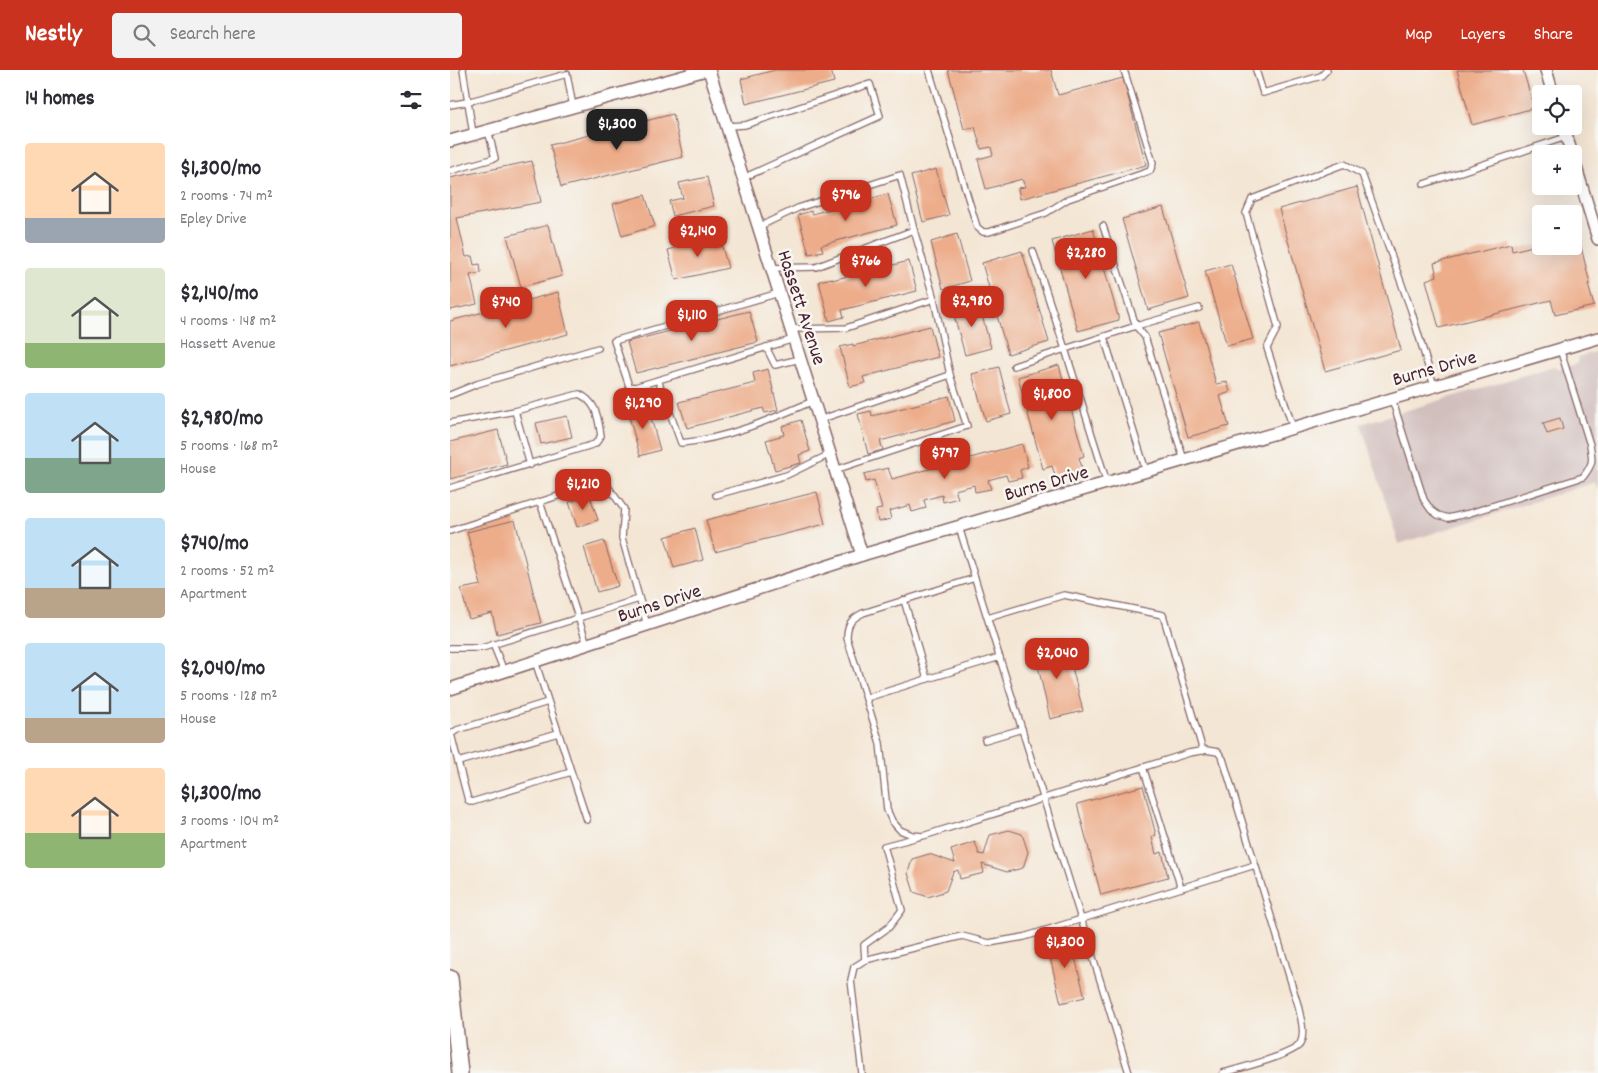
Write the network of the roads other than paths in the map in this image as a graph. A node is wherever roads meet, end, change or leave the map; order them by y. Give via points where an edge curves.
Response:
1 (463, 70) edge
2 (707, 70) edge
3 (930, 70) edge
4 (1124, 70) edge
5 (1256, 70) edge
6 (1327, 70) edge
7 (1546, 70) edge
8 (567, 72) edge
9 (691, 72) edge
10 (1550, 85) edge
11 (468, 102) junction
12 (450, 104) edge
13 (573, 107) junction
14 (726, 126) junction
15 (488, 130) junction
16 (473, 134) junction
17 (1557, 135) edge
18 (450, 141) edge
19 (450, 171) edge
20 (743, 178) junction
21 (1424, 184) dead end
22 (1582, 187) edge
23 (1103, 226) dead end
24 (758, 227) junction
25 (914, 230) junction
26 (1598, 239) edge
27 (1033, 251) dead end
28 (771, 268) junction
29 (779, 293) junction
30 (934, 299) junction
31 (1198, 308) dead end
32 (1136, 326) junction
33 (792, 334) junction
34 (1104, 337) junction
35 (1598, 338) edge
36 (766, 347) junction
37 (598, 348) dead end
38 (1065, 349) junction
39 (1560, 349) junction
40 (800, 359) junction
41 (1014, 366) dead end
42 (950, 375) junction
43 (658, 380) junction
44 (1434, 386) junction
45 (450, 394) edge
46 (1392, 399) junction
47 (813, 402) junction
48 (515, 411) junction
49 (819, 420) junction
50 (450, 423) edge
51 (1293, 428) junction
52 (830, 454) junction
53 (1184, 460) junction
54 (530, 465) junction
55 (835, 470) junction
56 (1146, 472) junction
57 (1107, 483) junction
58 (450, 488) edge
59 (716, 495) dead end
60 (540, 502) junction
61 (959, 527) junction
62 (450, 531) edge
63 (862, 556) junction
64 (975, 578) junction
65 (639, 599) junction
66 (904, 600) junction
67 (578, 618) junction
68 (988, 618) junction
69 (646, 625) junction
70 (493, 644) junction
71 (588, 644) junction
72 (450, 648) edge
73 (1000, 657) junction
74 (535, 661) junction
75 (504, 671) junction
76 (927, 679) junction
77 (450, 689) edge
78 (866, 698) junction
79 (548, 702) junction
80 (1022, 729) junction
81 (558, 733) junction
82 (984, 740) dead end
83 (1203, 750) junction
84 (458, 762) junction
85 (1143, 767) junction
86 (571, 772) junction
87 (1044, 798) junction
88 (587, 820) dead end
89 (923, 836) junction
90 (1255, 865) junction
91 (1181, 888) junction
92 (1081, 918) junction
93 (865, 960) junction
94 (450, 978) edge
95 (460, 1073) edge
96 (862, 1073) edge
97 (1129, 1073) edge
98 (1223, 1073) edge

1 - 11 lane
2 - 9 street
2 - 14 street, Hassett Avenue
3 - 4 lane via 977,227 989,232 1046,213 1068,199 1150,171 1153,163
5 - 6 lane via 1262,93 1321,76
7 - 10 street
8 - 11 lane
8 - 13 lane
9 - 13 street
11 - 12 lane
11 - 16 lane
13 - 15 street
14 - 20 street, Hassett Avenue
14 - 20 lane via 745,125 870,84 880,116
15 - 16 street
15 - 19 lane via 495,158
16 - 18 street
17 - 21 lane
20 - 24 street, Hassett Avenue
22 - 26 street
23 - 32 lane
24 - 25 lane via 798,208 900,176
24 - 28 street, Hassett Avenue
25 - 28 lane via 816,267
25 - 30 lane
27 - 38 lane
28 - 29 street, Hassett Avenue
29 - 33 street, Hassett Avenue
29 - 43 lane via 614,341 629,386
30 - 33 lane via 846,328
30 - 42 lane
31 - 32 lane
32 - 34 lane
32 - 53 lane via 1145,338
33 - 36 lane
33 - 40 street, Hassett Avenue
34 - 38 lane
34 - 56 lane
35 - 39 street, Burns Drive
36 - 40 lane via 775,365
36 - 43 lane
37 - 45 lane
38 - 41 lane
38 - 57 lane
39 - 44 street, Burns Drive
39 - 46 lane via 1590,445 1593,461 1590,468 1583,477 1470,513 1448,518 1438,515 1424,500
40 - 47 street, Hassett Avenue
42 - 49 lane
42 - 55 lane via 968,426
43 - 47 lane via 681,443 700,442
44 - 46 street, Burns Drive
44 - 51 lane via 1411,310 1362,174 1344,164 1252,198 1246,213 1278,327 1267,348
46 - 51 street, Burns Drive
47 - 49 street, Hassett Avenue
48 - 50 lane
48 - 54 lane
48 - 54 lane via 579,394 592,403 598,421 601,436 595,444
49 - 52 street, Hassett Avenue
51 - 53 street, Burns Drive
52 - 55 street, Hassett Avenue
52 - 59 lane via 787,475
53 - 56 street, Burns Drive
54 - 58 lane
55 - 63 street, Hassett Avenue
56 - 57 street, Burns Drive
57 - 61 street, Burns Drive
60 - 62 lane
60 - 65 lane via 604,481 624,508 622,538
60 - 67 lane
61 - 63 street, Burns Drive
61 - 64 lane
63 - 69 street, Burns Drive
64 - 66 lane
64 - 68 lane
65 - 67 lane
65 - 69 lane
66 - 76 lane
66 - 78 lane via 852,618 847,628 847,638
67 - 70 lane
67 - 71 lane
68 - 73 lane
68 - 83 lane via 1064,595 1163,615
69 - 71 street, Burns Drive
70 - 72 lane via 482,648
70 - 75 lane
71 - 74 street, Burns Drive
73 - 76 lane
73 - 80 lane
74 - 75 street, Burns Drive
74 - 79 lane
75 - 77 street, Burns Drive
76 - 78 lane
78 - 89 lane via 880,743 887,810 900,830
79 - 81 lane
79 - 84 lane via 457,730 451,734
80 - 82 lane
80 - 87 lane
81 - 84 lane
81 - 86 lane
83 - 85 lane
83 - 90 lane via 1218,752 1223,759
84 - 86 lane via 468,800 472,802
85 - 87 lane
85 - 91 lane
86 - 88 lane
87 - 89 lane
87 - 92 lane
89 - 93 lane via 884,846 902,910 889,927 864,945
90 - 91 lane
90 - 98 lane via 1298,1005 1303,1032 1300,1044 1289,1052
91 - 92 lane
92 - 93 lane via 1024,937 989,943 962,936
92 - 97 lane
93 - 96 lane via 854,967 851,980
94 - 95 main road

